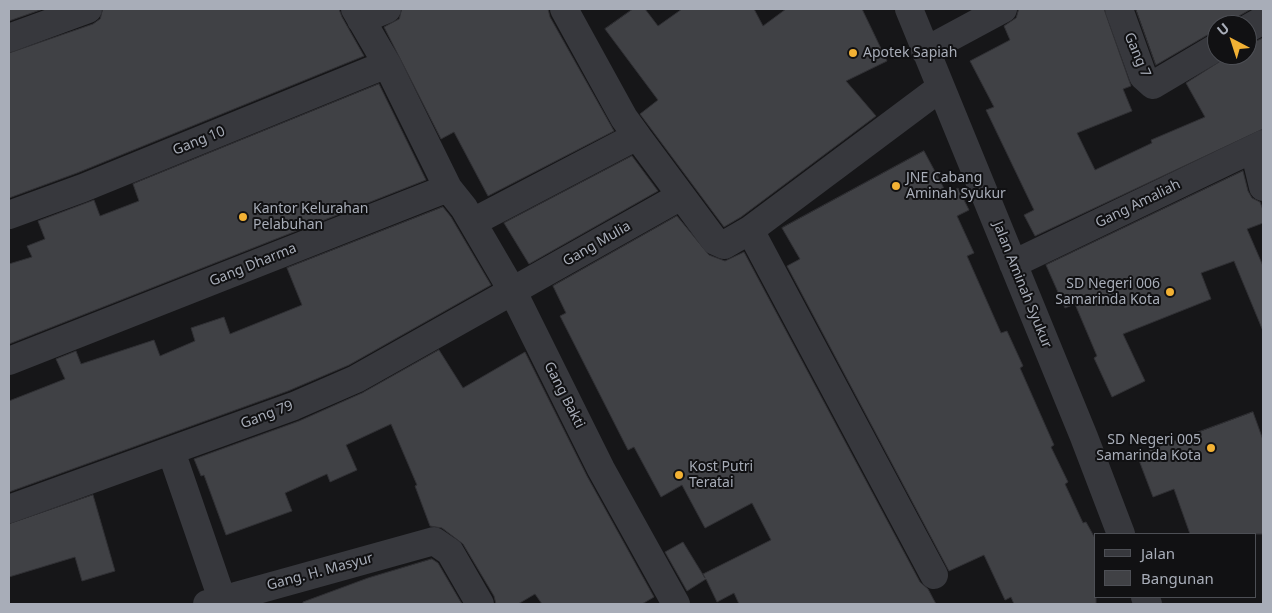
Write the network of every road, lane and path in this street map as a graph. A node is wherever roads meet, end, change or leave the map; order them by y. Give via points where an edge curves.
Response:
1 (88, 9) edge
2 (387, 9) edge
3 (564, 9) edge
4 (909, 9) edge
5 (1003, 9) edge
6 (1119, 9) edge
7 (358, 14) edge
8 (9, 38) edge
9 (925, 51) junction
10 (1207, 53) edge
11 (387, 64) junction
12 (940, 88) junction
13 (637, 136) junction
14 (1261, 164) edge
15 (448, 188) junction
16 (681, 196) junction
17 (9, 215) edge
18 (474, 222) junction
19 (750, 230) junction
20 (1013, 264) junction
21 (513, 292) junction
22 (9, 361) edge
23 (171, 451) junction
24 (9, 509) edge
25 (1121, 533) edge
26 (934, 575) dead end
27 (214, 602) edge
28 (480, 604) edge
29 (676, 604) edge

1 - 8 street
2 - 7 street
3 - 13 street
4 - 9 street, Jalan Aminah Syukur
5 - 9 street
6 - 10 street, Gang 7 via 1143,76 1153,85
7 - 11 street
9 - 12 street, Jalan Aminah Syukur
11 - 15 street
11 - 17 street, Gang 10 via 84,188
12 - 19 street
12 - 20 street, Jalan Aminah Syukur
13 - 16 street
13 - 18 street
14 - 20 street, Gang Amaliah
15 - 18 street, Gang Bakti
15 - 22 street, Gang Dharma
16 - 19 street via 715,241 728,244
16 - 21 street, Gang Mulia
18 - 21 street, Gang Bakti
19 - 26 street
20 - 25 street, Jalan Aminah Syukur
21 - 23 street, Gang 79 via 356,379 294,406
21 - 29 street, Gang Bakti via 601,469
23 - 24 street, Gang 79
23 - 27 street
27 - 28 street, Gang. H. Masyur via 434,542 450,552

